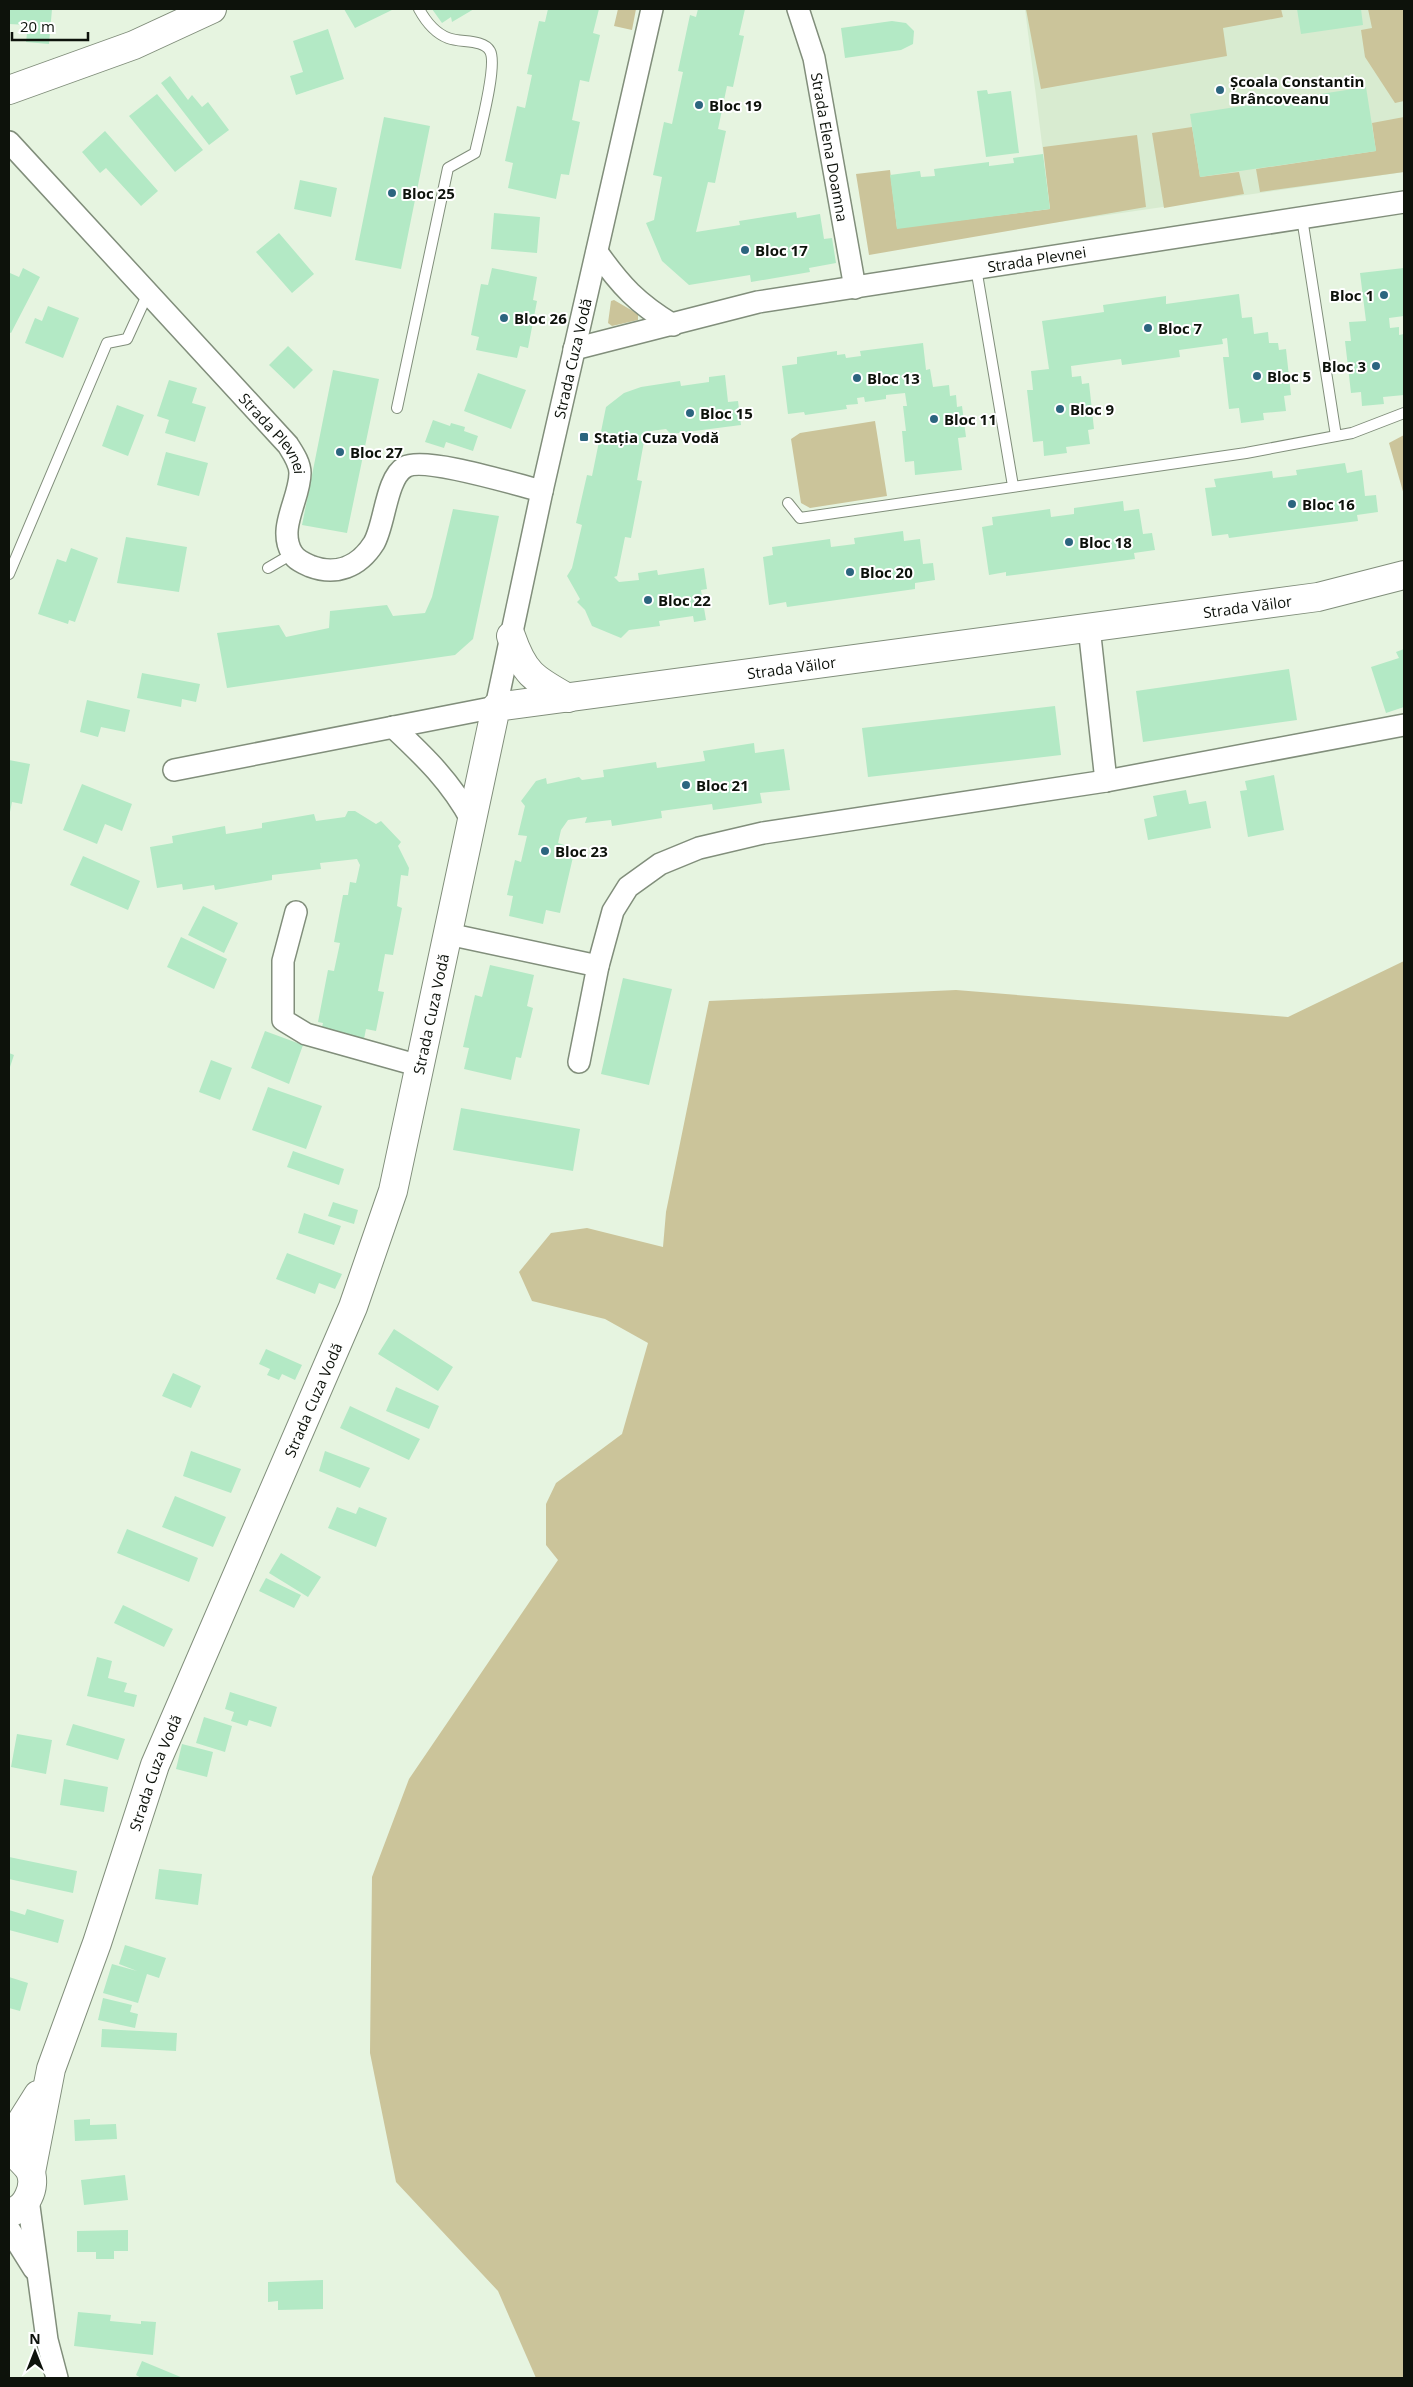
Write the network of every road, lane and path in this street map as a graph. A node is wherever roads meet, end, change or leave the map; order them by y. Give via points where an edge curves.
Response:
1 (212, 9) edge
2 (419, 9) edge
3 (652, 9) edge
4 (798, 9) edge
5 (9, 90) edge
6 (9, 142) edge
7 (1404, 202) edge
8 (1302, 218) junction
9 (597, 252) junction
10 (976, 268) junction
11 (855, 288) junction
12 (148, 293) junction
13 (673, 325) junction
14 (574, 349) junction
15 (397, 408) dead end
16 (1404, 413) edge
17 (1336, 436) junction
18 (1013, 486) junction
19 (542, 491) junction
20 (788, 503) dead end
21 (292, 554) junction
22 (268, 568) dead end
23 (9, 574) edge
24 (1404, 576) edge
25 (1089, 628) junction
26 (511, 636) junction
27 (568, 698) junction
28 (496, 708) junction
29 (1404, 725) edge
30 (393, 727) junction
31 (174, 770) dead end
32 (1106, 781) junction
33 (472, 821) junction
34 (296, 912) dead end
35 (448, 934) junction
36 (598, 966) junction
37 (579, 1062) dead end
38 (420, 1066) junction
39 (51, 2070) junction
40 (9, 2141) edge
41 (9, 2154) edge
42 (31, 2172) junction
43 (18, 2205) edge
44 (9, 2229) edge
45 (40, 2281) junction
46 (57, 2378) edge

1 - 5 street via 134,45
2 - 15 lane via 435,30 447,38 484,44 491,52 493,68 475,153 448,168
3 - 9 street, Strada Cuza Vodă
4 - 11 street, Strada Elena Doamna via 814,58
6 - 12 street, Strada Plevnei
7 - 8 street, Strada Plevnei
8 - 10 street, Strada Plevnei
8 - 17 lane
9 - 13 street via 617,281 642,305
9 - 14 street, Strada Cuza Vodă
10 - 11 street, Strada Plevnei
10 - 18 lane
11 - 13 street, Strada Plevnei via 758,302
12 - 21 street, Strada Plevnei via 288,445 296,458 300,472 286,534
12 - 23 lane via 127,339 106,343
13 - 14 street, Strada Plevnei
14 - 19 street, Strada Cuza Vodă
16 - 17 lane
17 - 18 lane via 1246,453
18 - 20 lane via 800,518
19 - 21 street via 432,465 405,467 397,476 382,525 364,556 348,568 331,571 319,570
19 - 26 street, Strada Cuza Vodă
21 - 22 lane
24 - 25 street, Strada Văilor via 1318,597
25 - 27 street, Strada Văilor
25 - 32 street
26 - 27 street via 520,661 534,677
26 - 28 street, Strada Cuza Vodă
27 - 28 street, Strada Văilor
28 - 30 street
28 - 33 street, Strada Cuza Vodă
29 - 32 street
30 - 31 street
30 - 33 street via 440,772 459,796
32 - 36 street via 763,833 699,848 660,864 628,887 613,911
33 - 35 street, Strada Cuza Vodă
34 - 38 street via 283,961 283,1020 306,1034
35 - 36 street
35 - 38 street, Strada Cuza Vodă
36 - 37 street
38 - 39 street, Strada Cuza Vodă via 393,1190 353,1307 155,1765 97,1943
39 - 40 street, Strada Cuza Vodă
39 - 42 street, Strada Cuza Vodă
41 - 42 street via 19,2157
42 - 43 street, Strada Cuza Vodă via 32,2186
43 - 45 street
44 - 45 street
45 - 46 street via 47,2340

